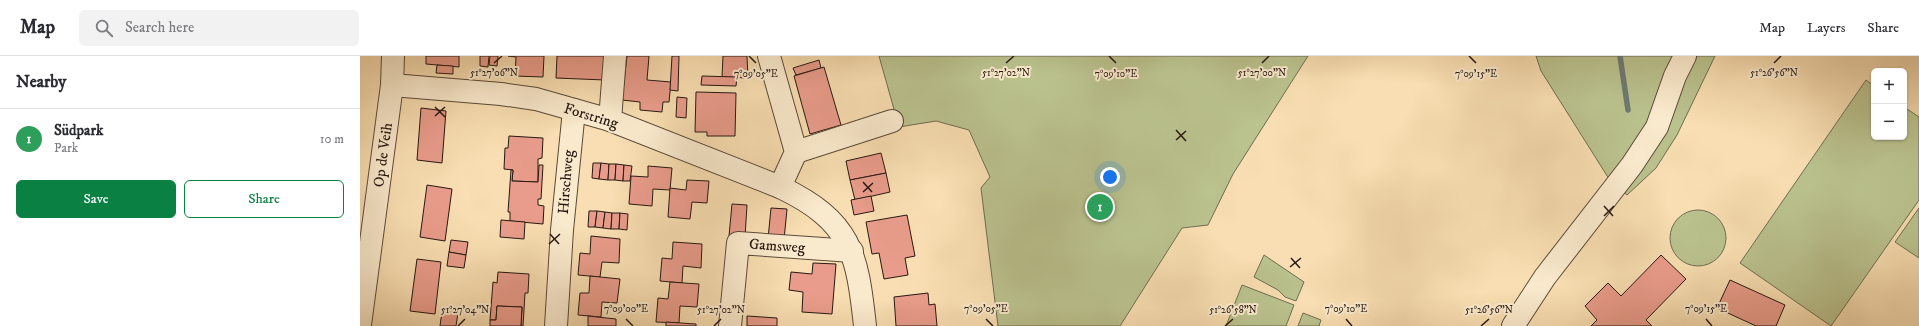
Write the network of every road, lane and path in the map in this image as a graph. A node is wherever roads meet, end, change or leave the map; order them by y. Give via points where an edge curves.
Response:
1 (393, 56) edge
2 (615, 56) edge
3 (769, 56) edge
4 (1685, 56) edge
5 (392, 85) junction
6 (574, 110) junction
7 (610, 120) junction
8 (892, 121) dead end
9 (796, 152) junction
10 (780, 187) junction
11 (852, 251) junction
12 (360, 326) edge
13 (556, 326) edge
14 (730, 326) edge
15 (865, 326) edge
16 (1512, 326) edge

1 - 5 street, Op de Veih
2 - 7 street
3 - 9 street
4 - 16 street via 1657,127 1632,166 1545,277
5 - 6 street, Forstring via 501,94 536,99
5 - 12 street, Op de Veih
6 - 7 street, Forstring
6 - 13 street, Hirschweg
7 - 10 street, Forstring
8 - 9 street
9 - 10 street
10 - 11 street, Forstring via 824,213
11 - 14 street, Gamsweg via 738,243
11 - 15 street, Forstring via 860,281

